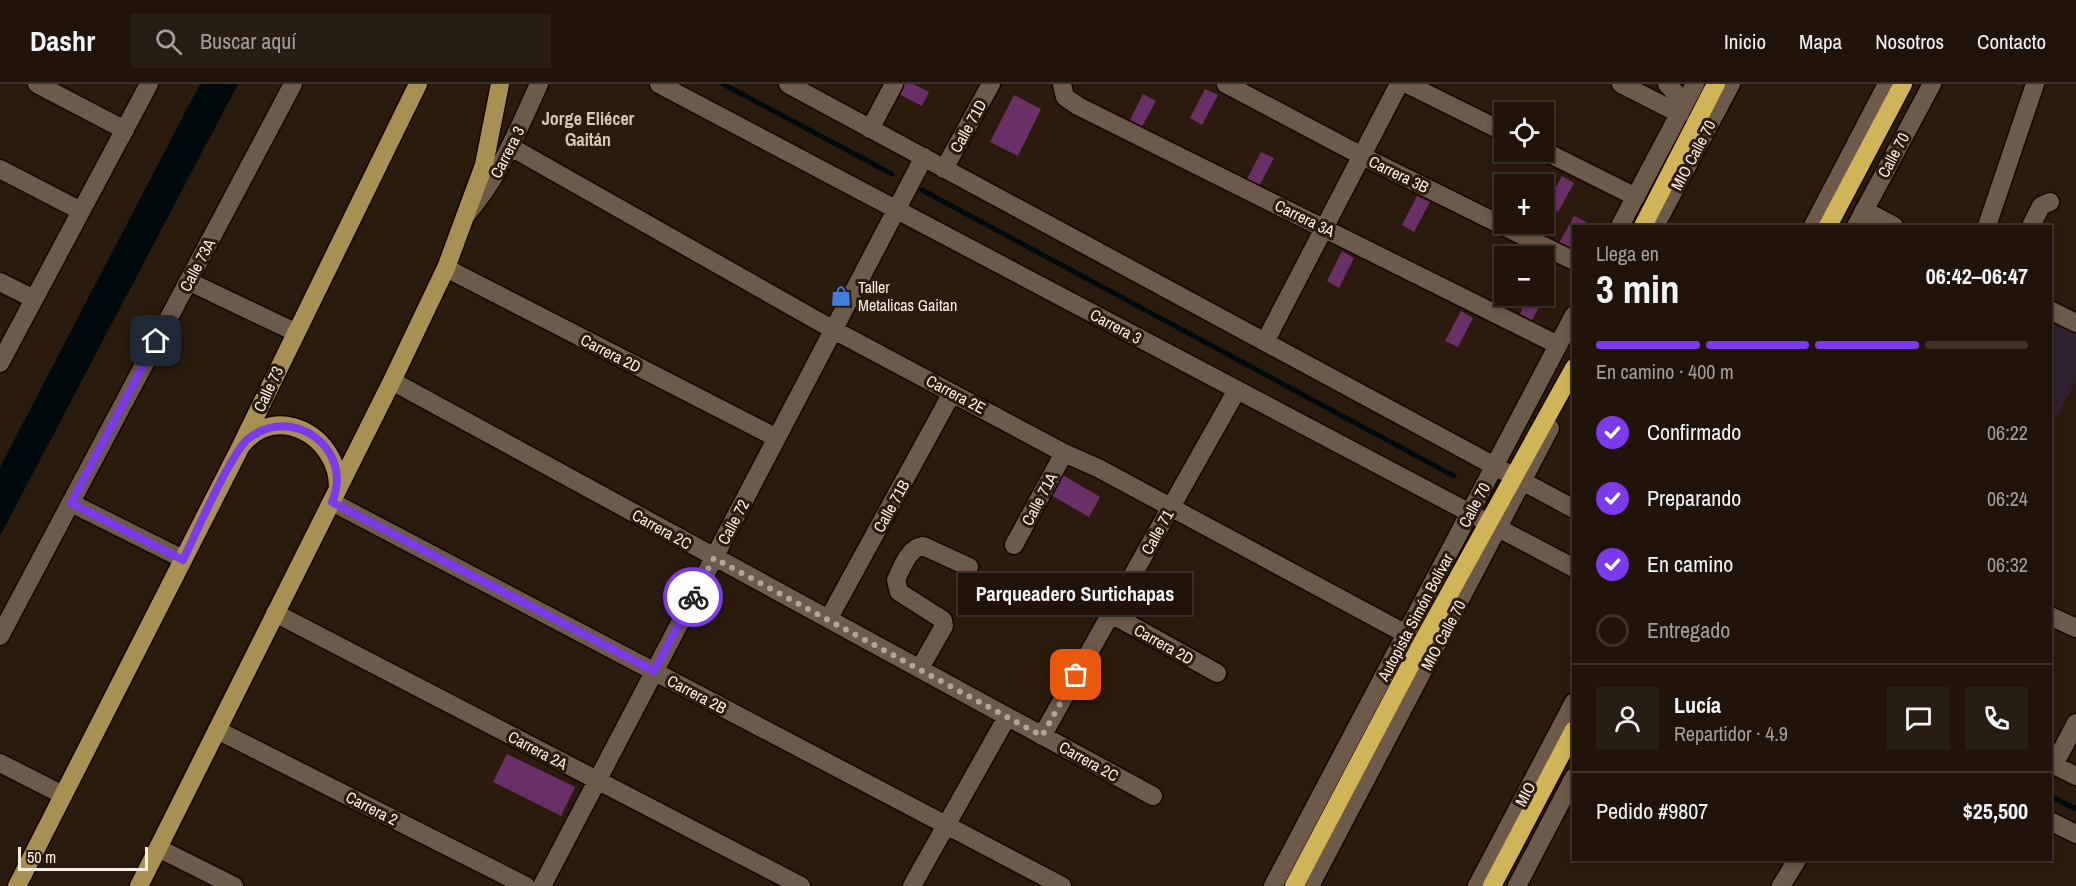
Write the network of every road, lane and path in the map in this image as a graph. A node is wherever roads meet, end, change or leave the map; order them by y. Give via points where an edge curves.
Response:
1 (37, 84) edge
2 (149, 84) edge
3 (293, 84) edge
4 (418, 84) edge
5 (500, 84) edge
6 (539, 84) edge
7 (659, 84) edge
8 (790, 84) edge
9 (894, 84) edge
10 (991, 84) edge
11 (1062, 84) edge
12 (1226, 84) edge
13 (1399, 84) edge
14 (1407, 84) edge
15 (1621, 84) edge
16 (1666, 84) edge
17 (1695, 84) edge
18 (1716, 84) edge
19 (1731, 84) edge
20 (1887, 84) edge
21 (1903, 84) edge
22 (1932, 84) edge
23 (2036, 84) edge
24 (1682, 108) junction
25 (1494, 127) edge
26 (870, 129) junction
27 (125, 130) junction
28 (511, 147) junction
29 (1362, 156) junction
30 (1554, 156) edge
31 (924, 157) junction
32 (0, 169) edge
33 (944, 169) junction
34 (1636, 196) junction
35 (2050, 202) dead end
36 (896, 210) junction
37 (1864, 210) junction
38 (81, 211) junction
39 (466, 215) junction
40 (1621, 225) edge
41 (1644, 225) edge
42 (1656, 225) edge
43 (1814, 225) edge
44 (1829, 225) edge
45 (1856, 225) edge
46 (1892, 225) edge
47 (1987, 225) edge
48 (2032, 225) edge
49 (1325, 228) junction
50 (1572, 260) edge
51 (446, 268) junction
52 (188, 281) junction
53 (0, 282) edge
54 (34, 299) junction
55 (2052, 311) edge
56 (1572, 319) edge
57 (2076, 323) edge
58 (832, 329) junction
59 (295, 332) junction
60 (1265, 342) junction
61 (1558, 345) junction
62 (0, 363) edge
63 (1572, 372) edge
64 (392, 381) junction
65 (1572, 387) edge
66 (1237, 390) junction
67 (952, 393) junction
68 (777, 438) junction
69 (240, 448) junction
70 (1064, 453) junction
71 (1494, 466) junction
72 (1518, 479) junction
73 (335, 495) junction
74 (71, 503) junction
75 (1572, 508) edge
76 (1170, 509) junction
77 (1469, 513) junction
78 (1493, 526) junction
79 (1014, 545) dead end
80 (714, 558) junction
81 (183, 560) junction
82 (969, 567) dead end
83 (1572, 567) edge
84 (275, 613) junction
85 (1111, 614) junction
86 (2052, 617) edge
87 (829, 618) junction
88 (2076, 628) edge
89 (1406, 634) junction
90 (0, 636) edge
91 (920, 668) junction
92 (654, 671) junction
93 (1217, 673) dead end
94 (1572, 706) edge
95 (1007, 717) junction
96 (2076, 723) edge
97 (217, 730) junction
98 (1572, 734) edge
99 (1042, 736) junction
100 (0, 763) edge
101 (2052, 764) edge
102 (2076, 776) edge
103 (597, 781) junction
104 (1572, 781) edge
105 (63, 795) junction
106 (1153, 796) dead end
107 (2052, 822) edge
108 (945, 824) junction
109 (2076, 834) edge
110 (159, 848) junction
111 (1796, 861) edge
112 (17, 886) edge
113 (139, 886) edge
114 (234, 886) edge
115 (526, 886) edge
116 (542, 886) edge
117 (801, 886) edge
118 (912, 886) edge
119 (1062, 886) edge
120 (1273, 886) edge
121 (1294, 886) edge
122 (1310, 886) edge
123 (1477, 886) edge
124 (1492, 886) edge
125 (1517, 886) edge
126 (1781, 886) edge

1 - 27 street
2 - 27 street
3 - 52 street, Calle 73A
4 - 59 main road, Calle 73
5 - 39 main road via 492,134
6 - 28 street, Carrera 3
7 - 36 street, Carrera 3
8 - 26 street
9 - 26 street
10 - 33 street, Calle 71D
11 - 49 street, Carrera 3A via 1065,97 1078,106
12 - 29 street, Carrera 3B
13 - 29 street
14 - 25 street
15 - 24 street
16 - 24 street
17 - 24 street
18 - 41 highway
19 - 42 street, MIO Calle 70
20 - 43 street
21 - 44 highway
22 - 37 street, Calle 70
23 - 47 street
24 - 34 street
26 - 31 street
27 - 38 street
28 - 39 street, Carrera 3 via 485,193
28 - 58 street, Carrera 2E
29 - 49 street
29 - 50 street, Carrera 3B
30 - 34 street
31 - 33 street
31 - 36 street, Calle 72
32 - 38 street
33 - 60 street
34 - 40 street
35 - 48 street via 2041,206
36 - 58 street, Calle 72
36 - 66 street, Carrera 3
37 - 45 street, Calle 70
37 - 46 street
38 - 54 street
39 - 51 main road
49 - 60 street
49 - 61 street, Carrera 3A
51 - 64 main road
51 - 68 street, Carrera 2D
52 - 59 street
52 - 74 street, Calle 73A
53 - 54 street
54 - 62 street
55 - 57 street
56 - 61 street, Calle 70
58 - 67 street, Carrera 2E
58 - 68 street, Calle 72
59 - 69 main road, Calle 73
60 - 71 street
61 - 71 street, Calle 70
63 - 72 highway, Autopista Simón Bolívar
64 - 73 main road
64 - 80 street, Carrera 2C
65 - 72 street
66 - 76 street, Calle 71
66 - 77 street, Carrera 3
67 - 70 street, Carrera 2E
67 - 87 street, Calle 71B
68 - 80 street, Calle 72
69 - 73 main road via 268,428 304,430 331,453 337,470
69 - 81 main road, Calle 73
70 - 76 street, Carrera 2E
70 - 79 street, Calle 71A
71 - 72 street
71 - 77 street, Calle 70
72 - 75 street
72 - 78 highway, Autopista Simón Bolívar
73 - 84 main road
73 - 92 street, Carrera 2B
74 - 81 street
74 - 90 street, Calle 73A
76 - 85 street, Calle 71
76 - 89 street, Carrera 2E
77 - 78 street, Carrera 3
77 - 89 street, Calle 70
78 - 83 street, Carrera 3
78 - 121 highway, Autopista Simón Bolívar
78 - 122 street, MIO Calle 70
80 - 87 street, Carrera 2C
80 - 92 street, Calle 72
81 - 105 main road, Calle 73
82 - 91 street via 923,546 917,547 896,580 899,592 943,620 944,626
84 - 97 main road
84 - 103 street, Carrera 2A
85 - 93 street, Carrera 2D
85 - 99 street, Calle 71
86 - 88 street
87 - 91 street, Carrera 2C
89 - 120 street, Calle 70
91 - 95 street, Carrera 2C
92 - 103 street, Calle 72
92 - 108 street, Carrera 2B
94 - 123 street, MIO
95 - 99 street, Carrera 2C
95 - 108 street
96 - 101 street
97 - 110 main road
97 - 115 street, Carrera 2
98 - 124 highway
99 - 106 street, Carrera 2C
100 - 105 street
101 - 102 street
103 - 116 street, Calle 72
103 - 117 street, Carrera 2A
104 - 125 street
105 - 112 main road, Calle 73
107 - 109 street
108 - 118 street
108 - 119 street, Carrera 2B
110 - 113 main road
110 - 114 street
111 - 126 street

